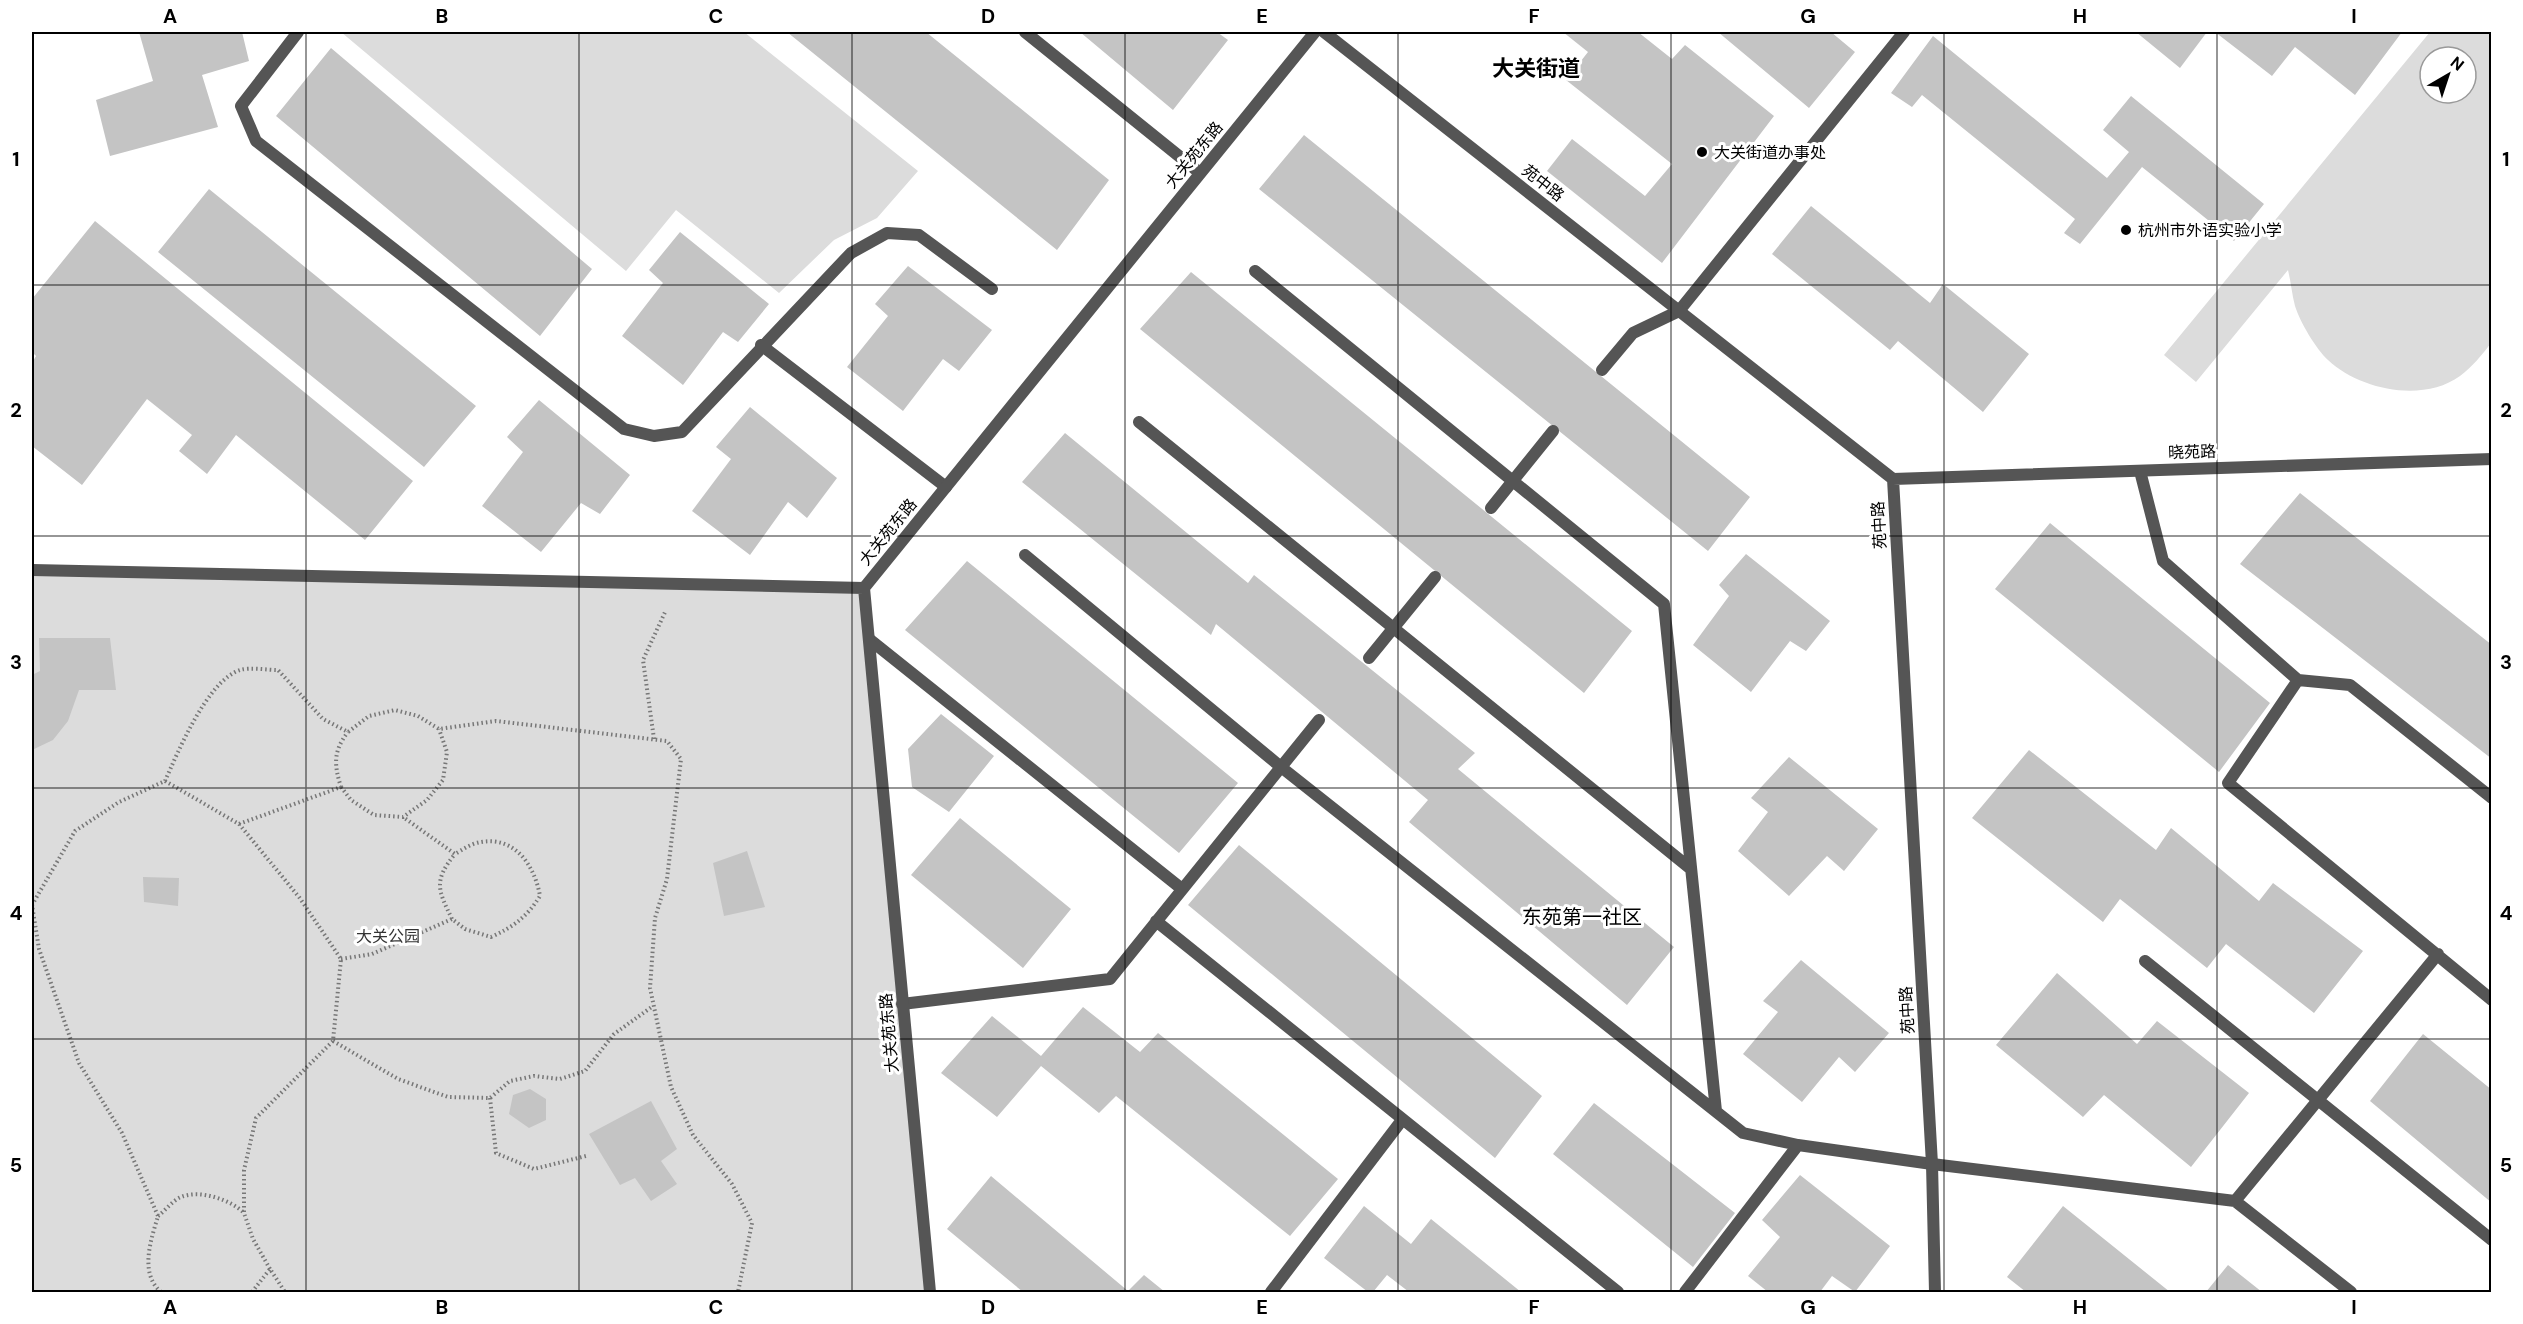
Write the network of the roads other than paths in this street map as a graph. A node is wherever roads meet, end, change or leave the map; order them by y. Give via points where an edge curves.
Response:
1 (298, 32) edge
2 (1025, 32) edge
3 (1315, 32) edge
4 (1324, 32) edge
5 (1904, 32) edge
6 (1200, 173) junction
7 (1255, 271) dead end
8 (992, 289) dead end
9 (1679, 311) junction
10 (761, 345) junction
11 (1602, 370) dead end
12 (1139, 422) dead end
13 (1553, 431) dead end
14 (2492, 459) edge
15 (2140, 471) junction
16 (1893, 479) junction
17 (1513, 480) junction
18 (946, 487) junction
19 (1491, 508) dead end
20 (1025, 555) dead end
21 (32, 570) edge
22 (1435, 577) dead end
23 (864, 588) junction
24 (1393, 629) junction
25 (869, 639) junction
26 (1369, 658) dead end
27 (2298, 680) junction
28 (1319, 720) dead end
29 (1281, 767) junction
30 (2492, 798) edge
31 (1691, 869) junction
32 (1182, 889) junction
33 (1156, 921) junction
34 (2438, 954) junction
35 (2145, 961) dead end
36 (2492, 1000) edge
37 (903, 1004) junction
38 (2318, 1099) junction
39 (1716, 1111) junction
40 (1402, 1120) junction
41 (1798, 1145) junction
42 (1932, 1164) junction
43 (2235, 1201) junction
44 (2492, 1240) edge
45 (930, 1293) edge
46 (1271, 1293) edge
47 (1618, 1293) edge
48 (1685, 1293) edge
49 (1935, 1293) edge
50 (2351, 1293) edge

1 - 10 street via 241,106 256,141 624,429 654,436 682,432
2 - 6 street
3 - 6 street, 大关苑东路
4 - 9 street, 苑中路
5 - 9 street
6 - 18 street, 大关苑东路
7 - 17 street
8 - 10 street via 919,235 887,233 851,253
9 - 11 street via 1633,333
9 - 16 street, 苑中路
10 - 18 street
12 - 24 street
13 - 17 street
14 - 15 street, 晓苑路
15 - 16 street, 晓苑路
15 - 27 street via 2163,561
16 - 42 street, 苑中路
17 - 19 street
17 - 31 street via 1664,604
18 - 23 street, 大关苑东路
20 - 29 street
21 - 23 street
22 - 24 street
23 - 25 street, 大关苑东路
24 - 26 street
24 - 31 street
25 - 32 street
25 - 37 street, 大关苑东路
27 - 30 street via 2350,685
27 - 34 street via 2228,783
28 - 29 street
29 - 32 street
29 - 39 street
31 - 39 street
32 - 33 street
33 - 37 street via 1110,979
33 - 40 street
34 - 36 street
34 - 38 street
35 - 38 street
37 - 45 street, 大关苑东路
38 - 43 street
38 - 44 street
39 - 41 street via 1743,1133
40 - 46 street
40 - 47 street
41 - 42 street
41 - 48 street
42 - 43 street
42 - 49 street, 苑中路
43 - 50 street

